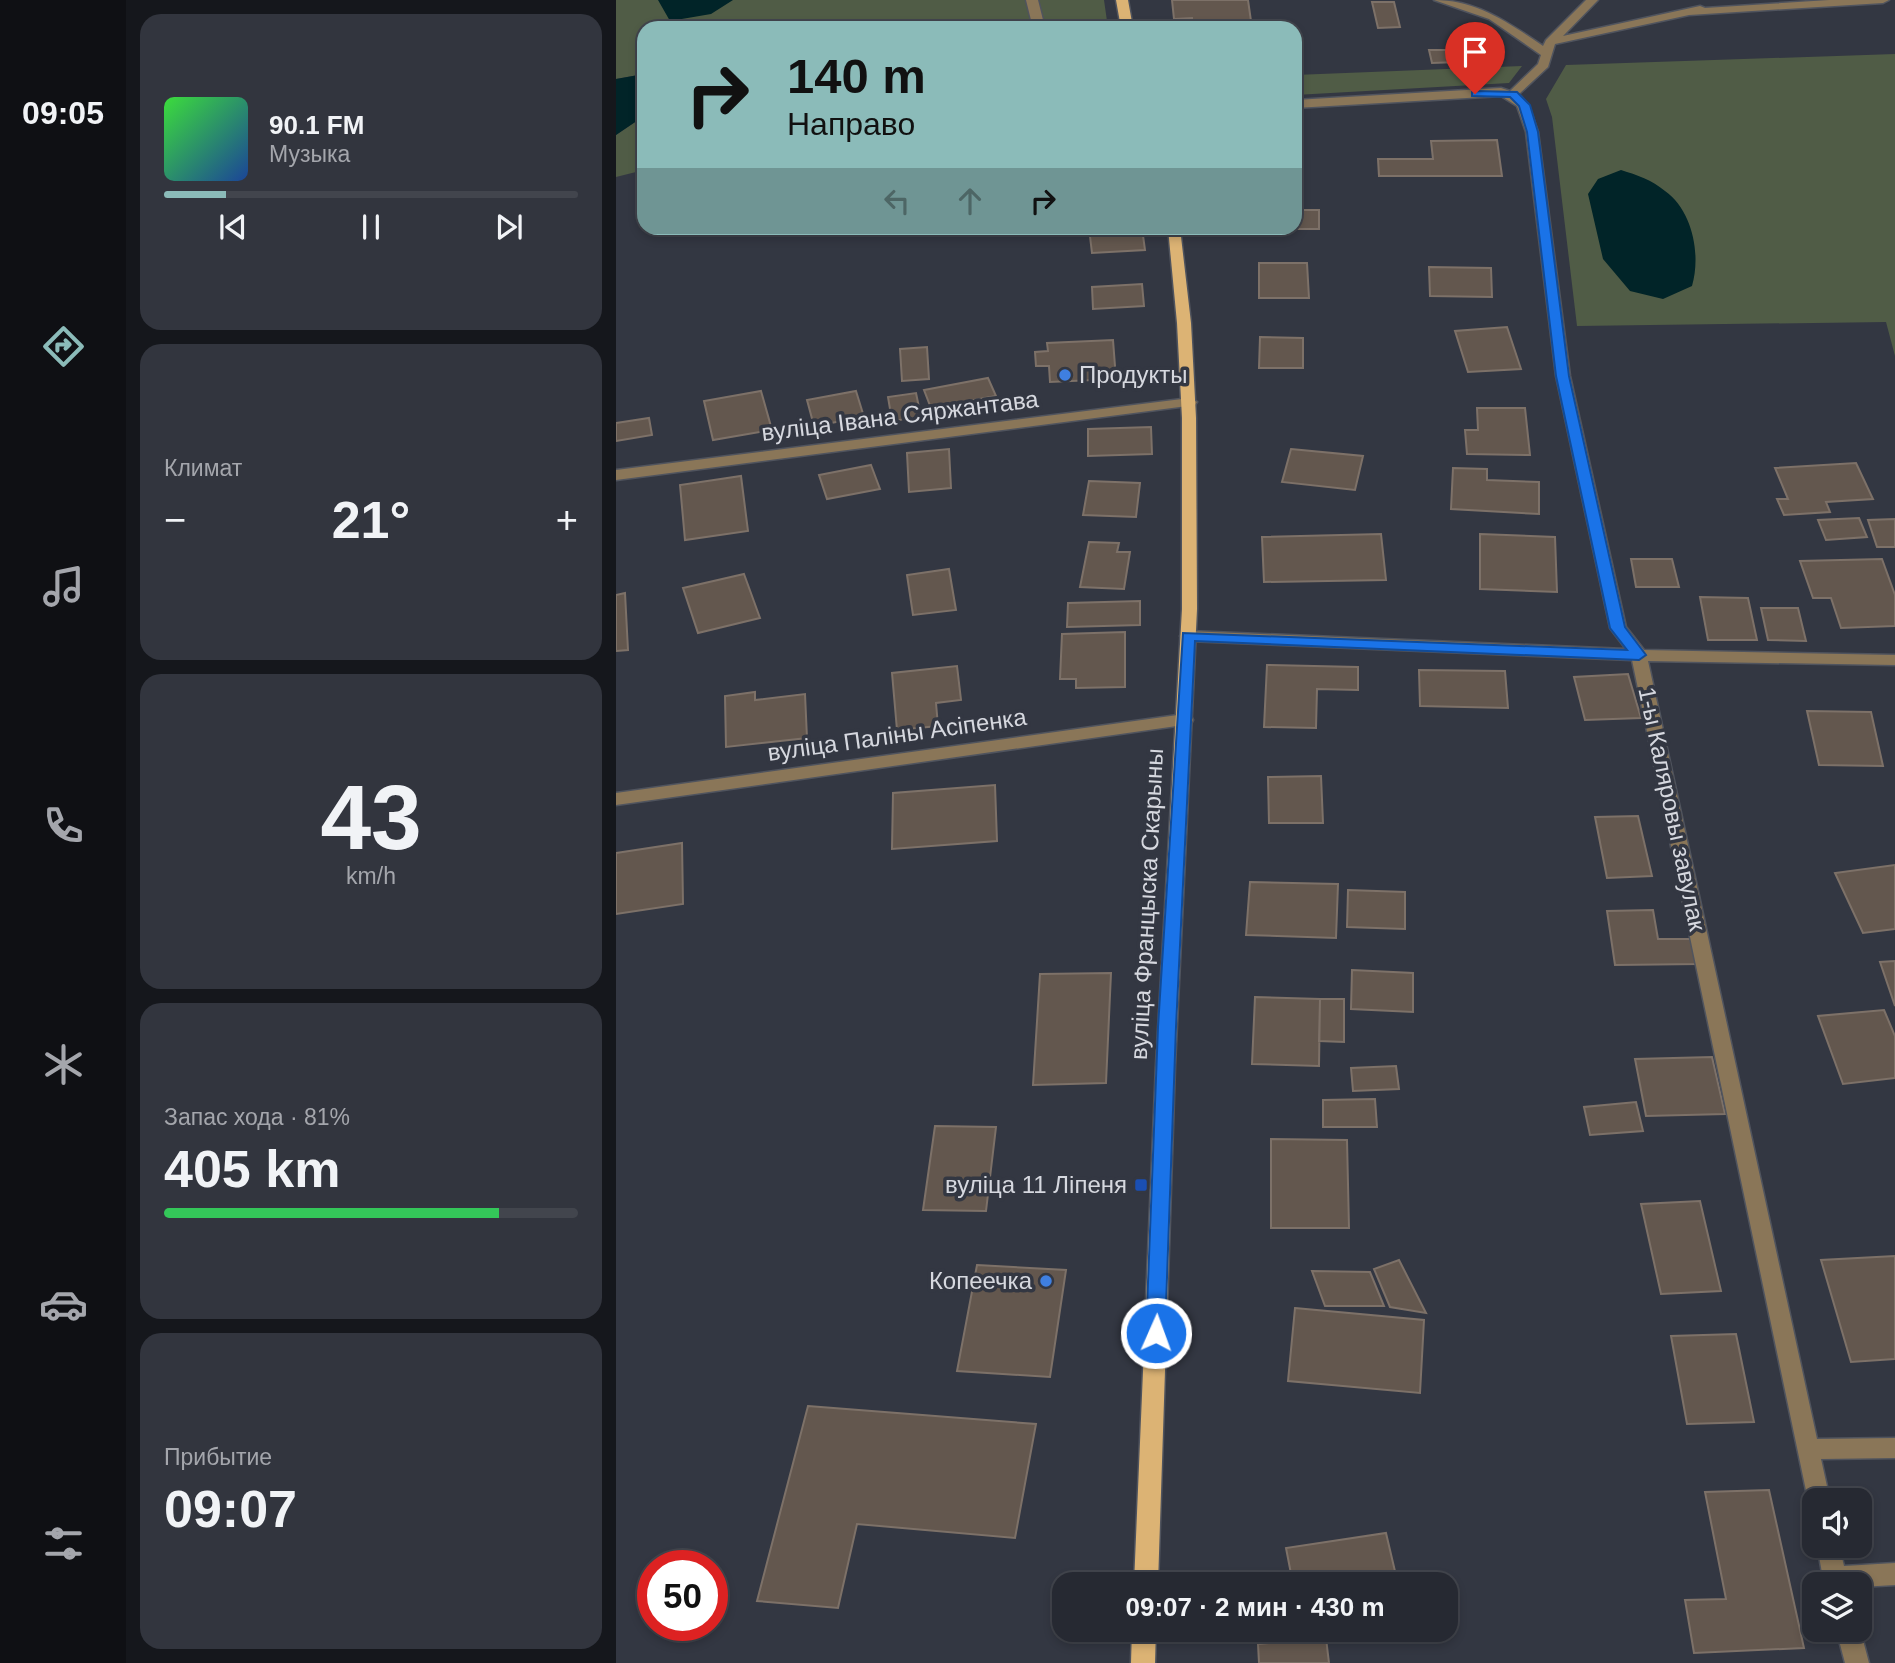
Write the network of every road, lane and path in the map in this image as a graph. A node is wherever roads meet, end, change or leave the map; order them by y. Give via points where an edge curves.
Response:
1 (1031, 0) edge
2 (1122, 0) edge
3 (1440, 0) edge
4 (1592, 0) edge
5 (1732, 0) edge
6 (1883, 0) edge
7 (1691, 12) junction
8 (1038, 21) edge
9 (1126, 21) edge
10 (1548, 48) junction
11 (1513, 94) junction
12 (1302, 104) edge
13 (1175, 235) edge
14 (1190, 402) junction
15 (616, 475) edge
16 (1188, 636) junction
17 (1639, 655) junction
18 (1895, 660) edge
19 (1185, 720) junction
20 (616, 799) edge
21 (1895, 1448) edge
22 (1808, 1450) junction
23 (1816, 1488) edge
24 (1146, 1572) edge
25 (1895, 1574) edge
26 (1872, 1576) edge
27 (1144, 1642) edge
28 (1851, 1642) edge
29 (1143, 1663) edge
30 (1857, 1663) edge

1 - 8 street
2 - 9 main road
3 - 10 street via 1493,17
4 - 10 street
5 - 7 street
6 - 7 street
7 - 10 street
10 - 11 street via 1544,65
11 - 12 street
11 - 17 street, 1-ы Каляровы завулак via 1524,105 1532,132 1563,376 1618,628
13 - 14 main road, вуліца Францыска Скарыны
14 - 15 street, вуліца Івана Сяржантава
14 - 16 main road, вуліца Францыска Скарыны
16 - 17 street
16 - 19 main road, вуліца Францыска Скарыны
17 - 18 street
17 - 22 street, 1-ы Каляровы завулак
19 - 20 street, вуліца Паліны Асіпенка
19 - 24 main road, вуліца Францыска Скарыны via 1167,1027
21 - 22 street
22 - 23 street, 1-ы Каляровы завулак
25 - 26 street
27 - 29 main road
28 - 30 street

